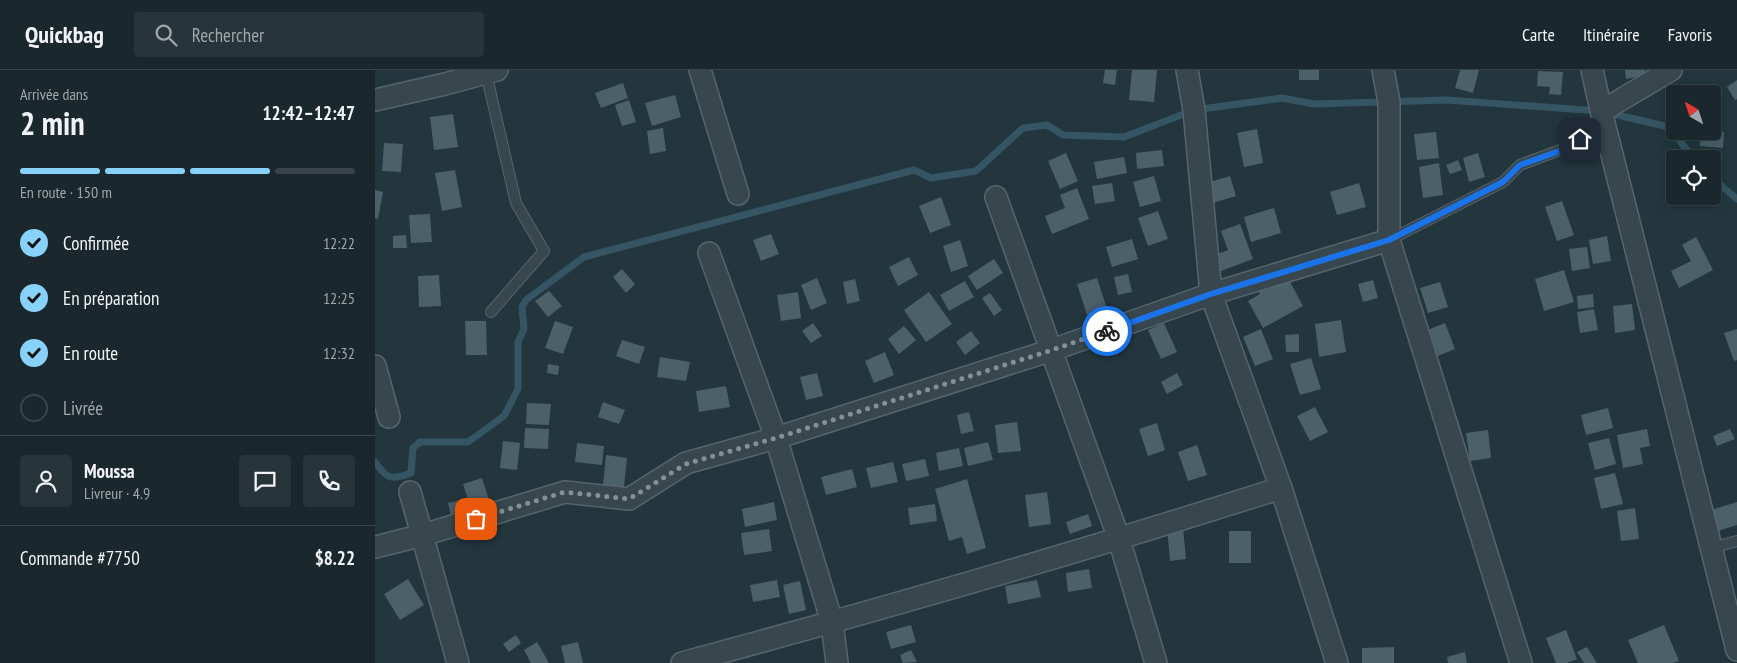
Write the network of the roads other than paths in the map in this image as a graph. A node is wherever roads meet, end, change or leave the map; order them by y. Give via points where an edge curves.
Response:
1 (700, 70) edge
2 (1187, 70) edge
3 (1383, 70) edge
4 (1592, 70) edge
5 (1671, 70) edge
6 (491, 72) edge
7 (441, 77) edge
8 (375, 100) edge
9 (1603, 117) junction
10 (738, 194) dead end
11 (996, 197) dead end
12 (1389, 240) junction
13 (709, 254) dead end
14 (1211, 294) junction
15 (491, 312) dead end
16 (1052, 350) junction
17 (375, 366) edge
18 (389, 417) dead end
19 (776, 438) junction
20 (1281, 488) junction
21 (410, 492) dead end
22 (423, 535) junction
23 (1119, 540) junction
24 (1737, 541) edge
25 (375, 546) edge
26 (1711, 548) junction
27 (832, 622) junction
28 (1737, 650) edge
29 (458, 663) edge
30 (681, 663) edge
31 (837, 663) edge
32 (1156, 663) edge
33 (1337, 663) edge
34 (1521, 663) edge

1 - 10 street
2 - 14 street via 1194,110
3 - 12 street via 1389,102
4 - 9 street
5 - 9 street
6 - 7 street
6 - 15 lane via 516,203 544,251
7 - 8 street
9 - 12 lane via 1568,148 1520,165 1503,182
9 - 26 street
11 - 16 street
12 - 14 street
12 - 34 street
13 - 19 street
14 - 16 street
14 - 20 street
16 - 19 street
16 - 23 street
17 - 18 street
19 - 22 street via 686,464 629,499 565,492
19 - 27 street
20 - 23 street
20 - 33 street
21 - 22 street
22 - 25 street
22 - 29 street
23 - 27 street
23 - 32 street
24 - 26 lane
26 - 28 street
27 - 30 street
27 - 31 street

